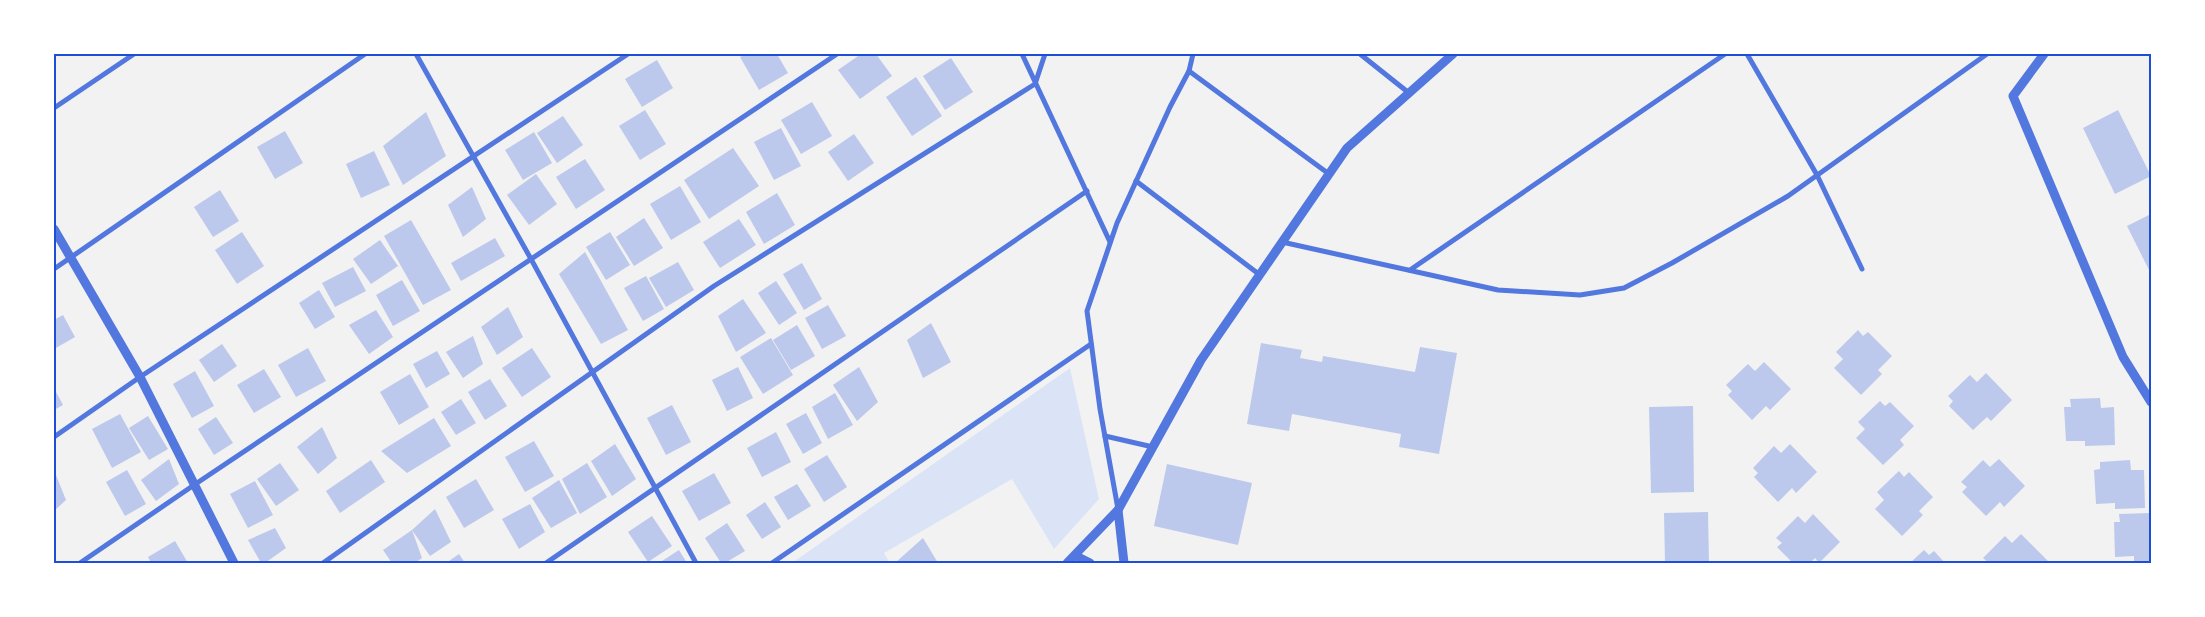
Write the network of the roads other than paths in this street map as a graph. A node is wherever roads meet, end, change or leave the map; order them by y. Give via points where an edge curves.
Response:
1 (134, 54) edge
2 (365, 54) edge
3 (416, 54) edge
4 (628, 54) edge
5 (837, 54) edge
6 (1022, 54) edge
7 (1045, 54) edge
8 (1194, 54) edge
9 (1360, 54) edge
10 (1453, 54) edge
11 (1725, 54) edge
12 (1747, 54) edge
13 (1987, 54) edge
14 (2044, 54) edge
15 (1189, 71) junction
16 (1035, 84) junction
17 (1409, 93) junction
18 (54, 108) edge
19 (474, 157) junction
20 (1329, 174) junction
21 (1817, 175) junction
22 (1136, 181) junction
23 (1087, 191) junction
24 (54, 229) edge
25 (1110, 242) junction
26 (1282, 242) junction
27 (70, 258) junction
28 (531, 258) junction
29 (54, 269) edge
30 (1862, 269) dead end
31 (1410, 270) junction
32 (1260, 275) junction
33 (1091, 344) junction
34 (592, 371) junction
35 (140, 377) junction
36 (2151, 402) edge
37 (1104, 436) junction
38 (54, 437) edge
39 (1153, 447) junction
40 (194, 485) junction
41 (656, 490) junction
42 (1118, 510) junction
43 (1076, 556) junction
44 (80, 563) edge
45 (234, 563) edge
46 (323, 563) edge
47 (546, 563) edge
48 (696, 563) edge
49 (772, 563) edge
50 (1067, 563) edge
51 (1090, 563) edge
52 (1124, 563) edge

1 - 18 street
2 - 27 street
3 - 19 street
4 - 19 street
5 - 28 street
6 - 16 street
7 - 16 street
8 - 15 street
9 - 17 street
10 - 17 street
11 - 31 street
12 - 21 street
13 - 21 street
14 - 36 street via 2013,96 2123,357
15 - 20 street
15 - 22 street
16 - 23 street
16 - 34 street via 714,286
17 - 20 street via 1347,148
19 - 28 street
19 - 35 street
20 - 26 street
21 - 30 street
21 - 31 street via 1788,196 1624,288 1580,295 1498,290
22 - 25 street
22 - 32 street
23 - 25 street
23 - 41 street
24 - 27 street
25 - 33 street via 1087,311
26 - 31 street
26 - 32 street
27 - 29 street
27 - 35 street
28 - 34 street
28 - 40 street
32 - 39 street via 1201,360
33 - 37 street
33 - 49 street
34 - 41 street
34 - 46 street
35 - 38 street
35 - 40 street
37 - 39 street
37 - 42 street
39 - 42 street
40 - 44 street
40 - 45 street
41 - 47 street
41 - 48 street
42 - 43 street
42 - 52 street
43 - 50 street
43 - 51 street

